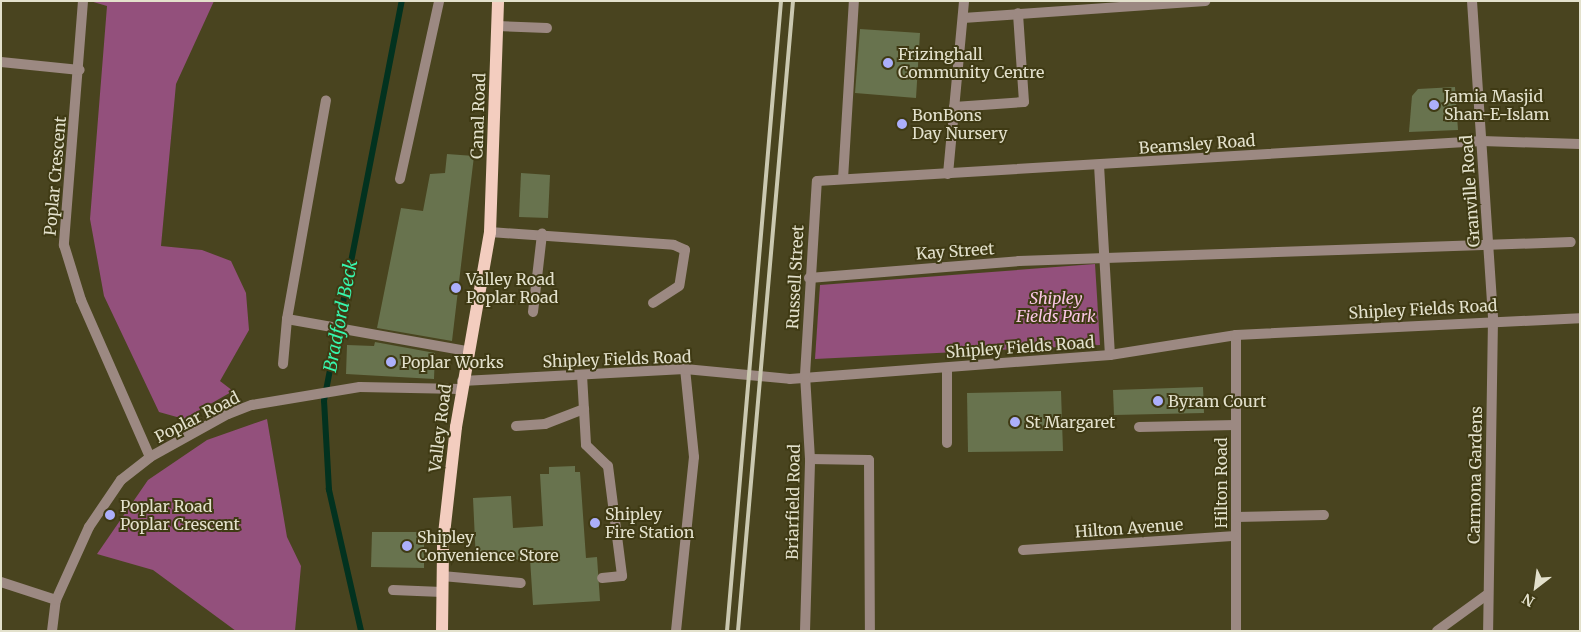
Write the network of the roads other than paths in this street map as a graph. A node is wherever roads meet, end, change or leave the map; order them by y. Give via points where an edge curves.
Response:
1 (83, 1) edge
2 (440, 1) edge
3 (498, 1) edge
4 (854, 1) edge
5 (964, 1) edge
6 (1206, 1) edge
7 (1472, 1) edge
8 (1018, 13) junction
9 (963, 18) junction
10 (497, 26) junction
11 (547, 28) dead end
12 (1, 62) edge
13 (80, 70) junction
14 (326, 100) dead end
15 (954, 108) junction
16 (1482, 141) junction
17 (1580, 144) edge
18 (1099, 165) junction
19 (948, 174) junction
20 (400, 179) dead end
21 (843, 179) junction
22 (817, 181) joint
23 (490, 232) junction
24 (542, 234) junction
25 (1571, 242) dead end
26 (1489, 247) junction
27 (1104, 260) junction
28 (809, 278) junction
29 (653, 303) dead end
30 (533, 312) dead end
31 (1580, 318) edge
32 (287, 319) junction
33 (1492, 320) junction
34 (1236, 335) junction
35 (466, 351) junction
36 (1110, 355) junction
37 (283, 364) dead end
38 (947, 368) junction
39 (685, 369) junction
40 (582, 375) junction
41 (805, 375) junction
42 (461, 385) junction
43 (584, 409) junction
44 (1236, 425) junction
45 (516, 426) dead end
46 (1139, 427) dead end
47 (947, 443) dead end
48 (150, 457) junction
49 (810, 459) junction
50 (1324, 515) dead end
51 (1236, 516) junction
52 (1236, 536) junction
53 (1023, 550) dead end
54 (442, 576) junction
55 (602, 578) dead end
56 (1, 582) edge
57 (520, 583) dead end
58 (393, 590) dead end
59 (442, 592) junction
60 (1488, 594) junction
61 (56, 600) junction
62 (52, 631) edge
63 (442, 631) edge
64 (676, 631) edge
65 (805, 631) edge
66 (870, 631) edge
67 (1236, 631) edge
68 (1437, 631) edge
69 (1488, 631) edge

1 - 13 street, Poplar Crescent
2 - 20 street
3 - 10 main road, Canal Road
4 - 21 street
5 - 9 street
6 - 8 street
7 - 16 street, Granville Road
8 - 9 street
8 - 15 street via 1024,102
9 - 15 street
10 - 11 street
10 - 23 main road, Canal Road
12 - 13 street
13 - 48 street, Poplar Crescent via 64,245 81,300
14 - 32 street
15 - 19 street
16 - 17 street, Beamsley Road
16 - 18 street, Beamsley Road
16 - 26 street, Granville Road
18 - 19 street, Beamsley Road
18 - 27 street
19 - 21 street, Beamsley Road
21 - 22 street, Beamsley Road
22 - 28 street, Russell Street
23 - 24 street
23 - 35 main road, Valley Road
24 - 29 street via 674,245 685,250 679,286
24 - 30 street
25 - 26 street, Kay Street
26 - 27 street, Kay Street
26 - 33 street, Granville Road
27 - 28 street, Kay Street
27 - 36 street
28 - 41 street, Russell Street
31 - 33 street, Shipley Fields Road
32 - 35 street
32 - 37 street
33 - 34 street, Shipley Fields Road
33 - 60 street, Carmona Gardens
34 - 36 street, Shipley Fields Road
34 - 44 street, Hilton Road
35 - 42 main road, Valley Road
36 - 38 street, Shipley Fields Road
38 - 41 street, Shipley Fields Road
38 - 47 street
39 - 40 street, Shipley Fields Road
39 - 41 street, Shipley Fields Road via 790,379
39 - 64 street via 694,457
40 - 42 street, Shipley Fields Road
40 - 43 street
41 - 49 street, Briarfield Road
42 - 48 street, Poplar Road via 313,393 228,414
42 - 54 main road, Valley Road
43 - 45 street via 545,424
43 - 55 street via 586,445 608,466 622,576
44 - 46 street
44 - 51 street, Hilton Road
48 - 61 street, Poplar Road via 121,480 89,527
49 - 65 street, Briarfield Road
49 - 66 street via 870,460
50 - 51 street
51 - 52 street, Hilton Road
52 - 53 street, Hilton Avenue
52 - 67 street, Hilton Road
54 - 57 street
54 - 59 main road, Valley Road
56 - 61 street
58 - 59 street
59 - 63 main road, Valley Road
60 - 68 street
60 - 69 street, Carmona Gardens
61 - 62 street, Poplar Road

